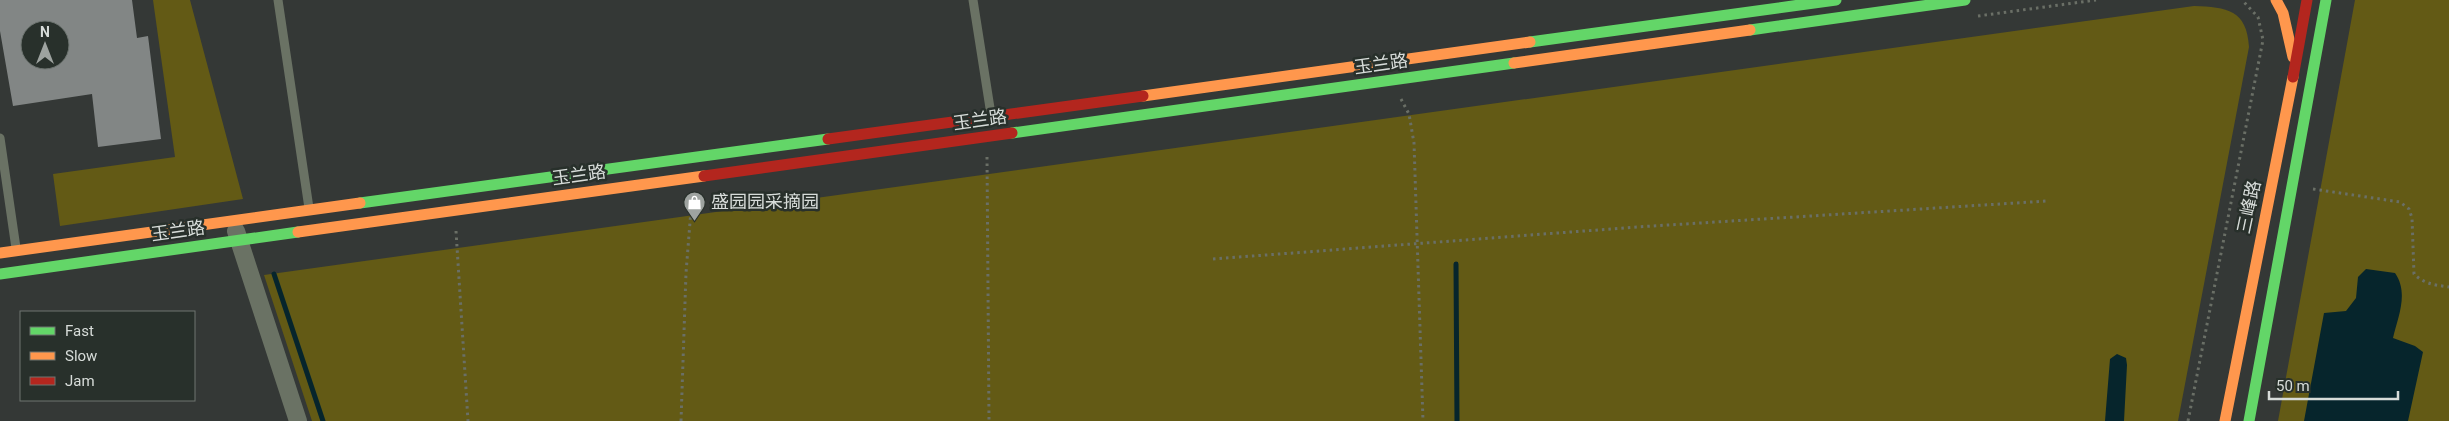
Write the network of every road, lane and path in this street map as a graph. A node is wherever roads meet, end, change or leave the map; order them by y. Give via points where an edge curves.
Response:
1 (278, 0) edge
2 (973, 0) edge
3 (1836, 0) edge
4 (1965, 0) edge
5 (2242, 0) edge
6 (2276, 0) edge
7 (2307, 0) edge
8 (2326, 0) edge
9 (2335, 17) dead end
10 (2295, 69) junction
11 (2313, 71) junction
12 (1392, 80) junction
13 (987, 117) junction
14 (987, 136) junction
15 (0, 138) edge
16 (692, 188) dead end
17 (2313, 189) dead end
18 (2047, 201) dead end
19 (309, 210) junction
20 (454, 210) junction
21 (232, 221) junction
22 (239, 240) junction
23 (1418, 243) junction
24 (0, 253) edge
25 (1213, 259) dead end
26 (18, 261) junction
27 (0, 274) edge
28 (2449, 287) edge
29 (298, 421) edge
30 (468, 421) edge
31 (681, 421) edge
32 (988, 421) edge
33 (1423, 421) edge
34 (2188, 421) edge
35 (2225, 421) edge
36 (2249, 421) edge

1 - 19 lane
2 - 13 lane via 990,108
3 - 13 street, 玉兰路
4 - 12 street, 玉兰路
5 - 34 path via 2258,17 2263,40
6 - 10 street via 2283,13
7 - 10 street, 三峰路
8 - 11 street
9 - 11 street
10 - 35 street, 三峰路
11 - 36 street
12 - 14 street, 玉兰路
12 - 23 path via 1409,114 1414,143
13 - 19 street, 玉兰路
14 - 20 street, 玉兰路
14 - 32 path
15 - 26 lane
16 - 31 path
17 - 28 path via 2400,202 2409,209 2412,218 2414,274 2432,285
18 - 23 path
19 - 21 street, 玉兰路
20 - 22 street, 玉兰路
20 - 30 path
21 - 22 street
21 - 26 street, 玉兰路
22 - 26 street, 玉兰路
22 - 29 street
23 - 25 path
23 - 33 path
24 - 26 street, 玉兰路
26 - 27 street, 玉兰路

